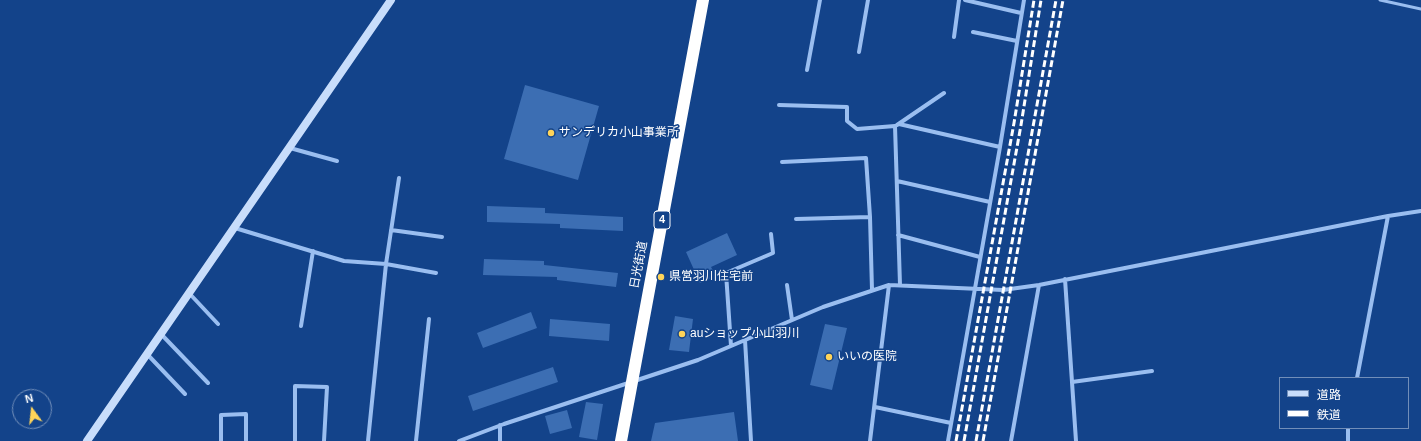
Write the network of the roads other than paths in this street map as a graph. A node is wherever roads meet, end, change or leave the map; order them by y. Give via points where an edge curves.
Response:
1 (391, 0) edge
2 (703, 0) edge
3 (820, 0) edge
4 (868, 0) edge
5 (959, 0) edge
6 (964, 0) edge
7 (1024, 0) edge
8 (1380, 0) edge
9 (1421, 9) edge
10 (1021, 13) junction
11 (973, 32) dead end
12 (954, 37) dead end
13 (1017, 41) junction
14 (859, 52) dead end
15 (807, 70) dead end
16 (944, 93) dead end
17 (779, 105) dead end
18 (897, 125) junction
19 (1000, 147) junction
20 (290, 148) junction
21 (337, 161) dead end
22 (782, 162) dead end
23 (399, 178) dead end
24 (897, 181) junction
25 (990, 202) junction
26 (1421, 211) edge
27 (1388, 216) junction
28 (870, 217) junction
29 (796, 219) dead end
30 (235, 228) junction
31 (391, 230) junction
32 (771, 234) dead end
33 (898, 235) junction
34 (442, 237) dead end
35 (313, 251) junction
36 (980, 257) junction
37 (386, 264) junction
38 (436, 273) dead end
39 (1065, 280) junction
40 (787, 285) dead end
41 (888, 285) junction
42 (900, 285) junction
43 (1039, 285) junction
44 (975, 289) junction
45 (872, 290) junction
46 (189, 293) junction
47 (429, 319) dead end
48 (792, 320) junction
49 (218, 324) dead end
50 (301, 326) dead end
51 (161, 334) junction
52 (745, 340) junction
53 (731, 346) junction
54 (147, 354) junction
55 (1152, 371) dead end
56 (1357, 377) edge
57 (632, 381) junction
58 (1072, 382) junction
59 (208, 383) dead end
60 (185, 394) dead end
61 (875, 407) junction
62 (951, 423) junction
63 (500, 425) junction
64 (1348, 429) edge
65 (87, 441) edge
66 (221, 441) edge
67 (246, 441) edge
68 (294, 441) edge
69 (324, 441) edge
70 (368, 441) edge
71 (416, 441) edge
72 (460, 441) edge
73 (500, 441) edge
74 (621, 441) edge
75 (751, 441) edge
76 (870, 441) edge
77 (948, 441) edge
78 (1011, 441) edge
79 (1076, 441) edge
80 (1348, 441) edge

1 - 20 street
2 - 57 highway, 日光街道 / 4
3 - 15 street
4 - 14 street
5 - 12 street
6 - 10 street
7 - 10 street
8 - 9 lane
10 - 13 street
11 - 13 street
13 - 19 street
16 - 18 street
17 - 18 street via 847,107 847,121 857,129
18 - 19 street
18 - 24 street
19 - 25 street
20 - 21 street
20 - 30 street
22 - 28 street via 866,158
23 - 31 street
24 - 25 street
24 - 33 street
25 - 36 street
26 - 27 street
27 - 39 street
27 - 56 street
28 - 29 street
28 - 45 street
30 - 35 street
30 - 46 street
31 - 34 street
31 - 37 street
32 - 53 street via 773,253 726,273
33 - 36 street
33 - 42 street
35 - 37 street via 344,261
35 - 50 street
36 - 44 street
37 - 38 street
37 - 70 street
39 - 43 street
39 - 58 street
40 - 48 street
41 - 42 street
41 - 45 street
41 - 61 street
42 - 44 street
43 - 44 street via 1003,290
43 - 78 street
44 - 62 street
45 - 48 street
46 - 49 street
46 - 51 street
47 - 71 street
48 - 52 street
51 - 54 street
51 - 59 street
52 - 53 street
52 - 75 street
53 - 57 street via 698,360
54 - 60 street
54 - 65 street
55 - 58 street
57 - 63 street
57 - 74 highway, 日光街道 / 4
58 - 79 street
61 - 62 street
61 - 76 street
62 - 77 street
63 - 72 street
63 - 73 street
64 - 80 street
66 - 67 street via 221,415 246,414
68 - 69 street via 295,386 327,387

